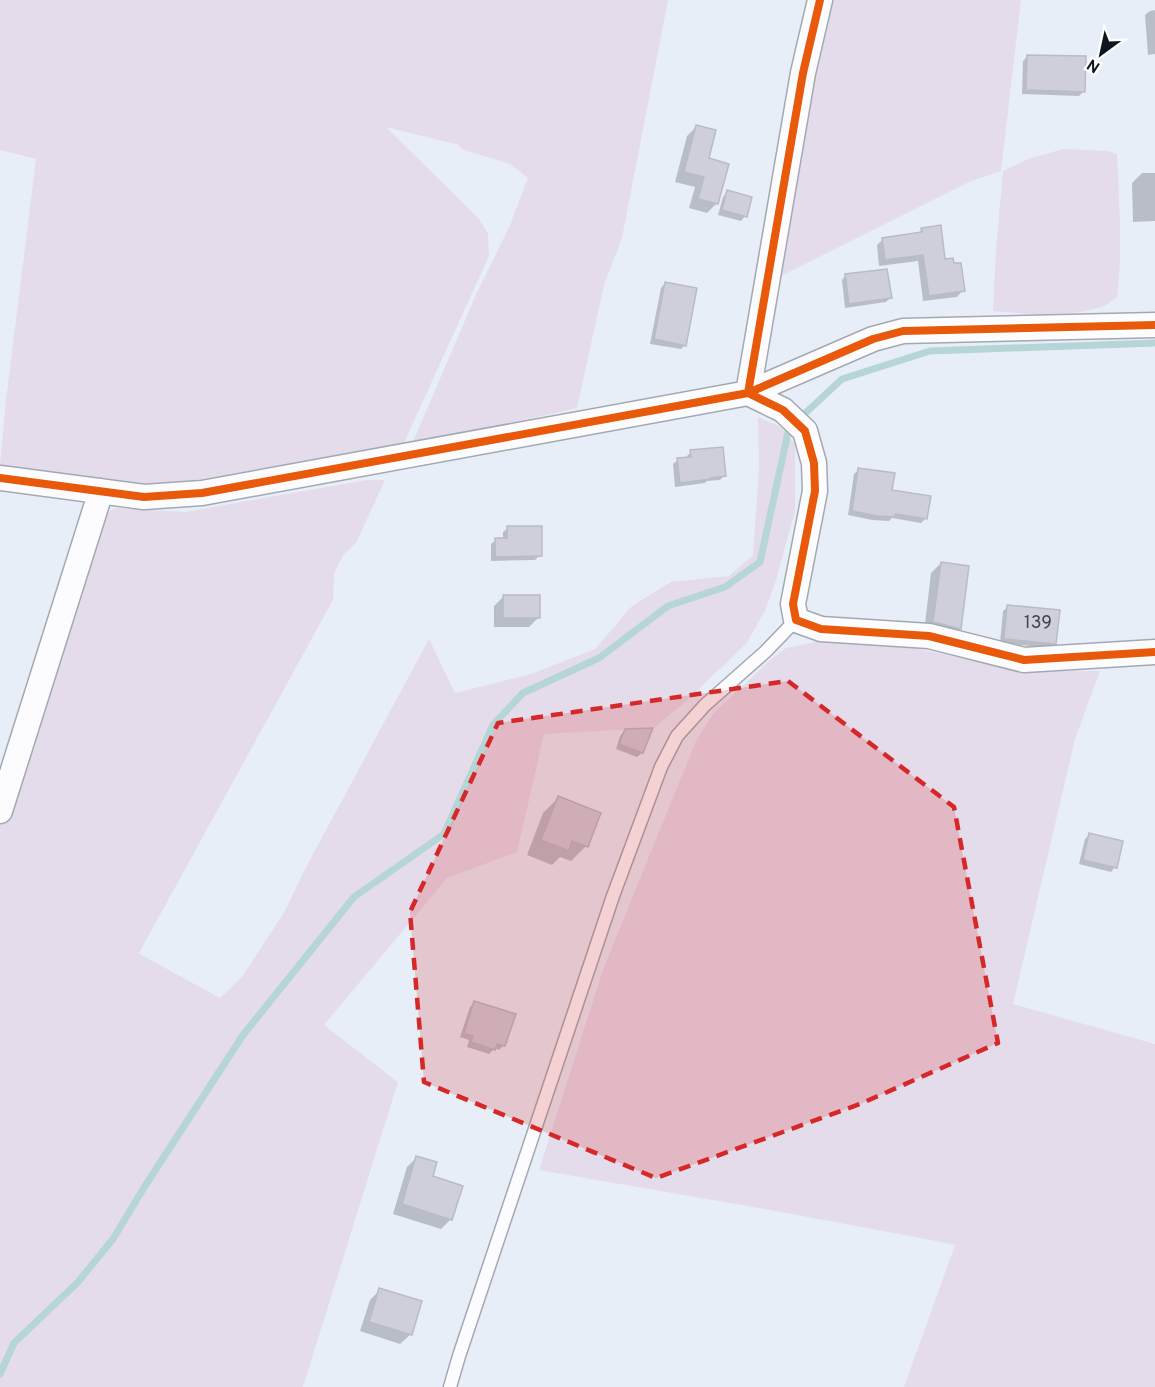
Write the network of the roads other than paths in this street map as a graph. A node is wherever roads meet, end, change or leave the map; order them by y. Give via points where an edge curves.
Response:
1 (820, 0) edge
2 (1155, 325) edge
3 (748, 393) junction
4 (0, 478) edge
5 (101, 491) junction
6 (796, 620) junction
7 (1155, 652) edge
8 (0, 811) edge
9 (450, 1387) edge

1 - 3 street via 803,73
2 - 3 street via 903,332 873,339
3 - 5 street via 202,493 144,497
3 - 6 street via 783,410 805,431 814,463 815,491 793,604
4 - 5 street
5 - 8 street
6 - 7 street via 821,628 929,636 1024,660
6 - 9 lane via 698,713 677,736 661,767 613,896

